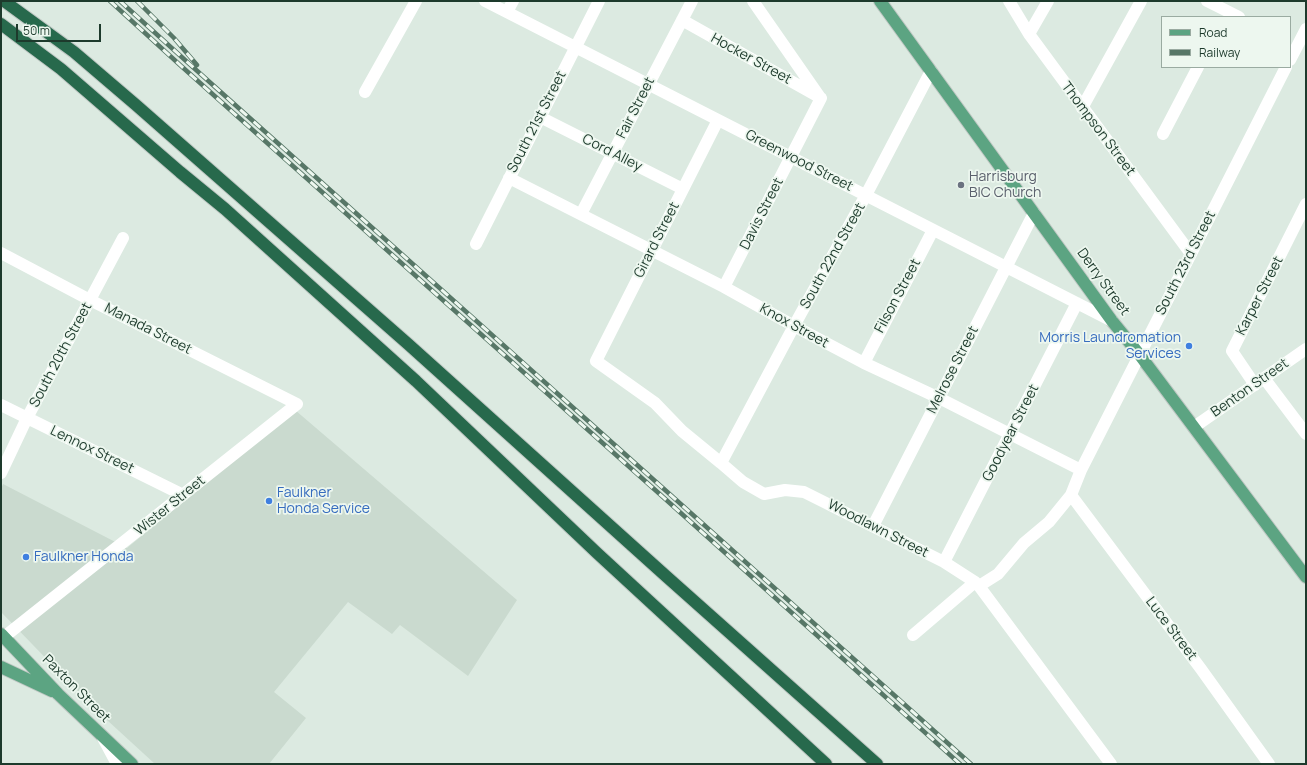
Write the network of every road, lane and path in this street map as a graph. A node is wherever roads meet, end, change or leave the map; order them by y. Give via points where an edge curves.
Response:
1 (4, 1) edge
2 (416, 1) edge
3 (485, 1) edge
4 (513, 1) edge
5 (599, 1) edge
6 (692, 1) edge
7 (753, 1) edge
8 (880, 1) edge
9 (1009, 1) edge
10 (1048, 1) edge
11 (1141, 1) edge
12 (1207, 1) edge
13 (507, 12) junction
14 (1225, 14) edge
15 (682, 20) junction
16 (1, 24) edge
17 (1306, 29) edge
18 (1028, 34) junction
19 (576, 47) junction
20 (1298, 47) edge
21 (1291, 58) edge
22 (1197, 68) edge
23 (1285, 68) edge
24 (931, 70) junction
25 (648, 84) junction
26 (365, 92) dead end
27 (821, 98) junction
28 (1082, 108) junction
29 (540, 117) junction
30 (718, 120) junction
31 (1163, 134) dead end
32 (613, 153) junction
33 (791, 157) junction
34 (509, 178) junction
35 (683, 189) junction
36 (866, 195) junction
37 (1306, 204) edge
38 (581, 214) junction
39 (1034, 214) junction
40 (933, 230) junction
41 (123, 238) dead end
42 (476, 244) dead end
43 (652, 251) junction
44 (1, 253) edge
45 (1191, 254) junction
46 (1006, 267) junction
47 (724, 287) junction
48 (90, 300) junction
49 (1077, 303) junction
50 (1112, 321) junction
51 (794, 326) junction
52 (1306, 349) edge
53 (1140, 354) junction
54 (596, 361) joint
55 (864, 363) junction
56 (1260, 381) junction
57 (939, 398) junction
58 (297, 404) joint
59 (1, 405) edge
60 (27, 418) junction
61 (1194, 428) junction
62 (1010, 434) junction
63 (1306, 434) edge
64 (721, 463) junction
65 (1081, 470) junction
66 (1, 473) edge
67 (183, 495) junction
68 (1071, 495) junction
69 (873, 526) junction
70 (944, 562) junction
71 (1305, 572) edge
72 (977, 584) junction
73 (913, 635) dead end
74 (3, 636) edge
75 (1, 667) edge
76 (58, 694) junction
77 (103, 737) junction
78 (117, 764) edge
79 (132, 764) edge
80 (826, 764) edge
81 (877, 764) edge
82 (1111, 764) edge
83 (1269, 764) edge

1 - 81 highway via 74,52 136,104
2 - 26 street
3 - 13 street, Greenwood Street
4 - 13 street
5 - 19 street, South 21st Street
6 - 15 street, Fair Street
7 - 27 street
8 - 24 main road, Derry Street
9 - 18 street, Thompson Street
10 - 18 street
11 - 28 street
12 - 14 street
13 - 19 street, Greenwood Street
15 - 25 street, Fair Street
15 - 27 street, Hocker Street
16 - 80 highway via 61,69 225,210 416,381 597,553
17 - 20 street
18 - 28 street, Thompson Street
19 - 25 street, Greenwood Street
19 - 29 street, South 21st Street
20 - 21 street
22 - 31 street
23 - 45 street, South 23rd Street
24 - 36 street, South 22nd Street
24 - 39 main road, Derry Street
25 - 30 street, Greenwood Street
25 - 32 street, Fair Street
27 - 33 street, Davis Street
28 - 45 street, Thompson Street
29 - 32 street, Cord Alley
29 - 34 street, South 21st Street
30 - 33 street, Greenwood Street
30 - 35 street, Girard Street
32 - 35 street, Cord Alley
32 - 38 street, Fair Street
33 - 36 street, Greenwood Street
33 - 47 street, Davis Street
34 - 38 street, Knox Street
34 - 42 street, South 21st Street
35 - 43 street, Girard Street
36 - 40 street, Greenwood Street
36 - 51 street, South 22nd Street
37 - 56 street, Karper Street via 1232,351
38 - 43 street, Knox Street
39 - 46 street, Melrose Street
39 - 50 main road, Derry Street
40 - 46 street, Greenwood Street
40 - 55 street, Filson Street
41 - 48 street, South 20th Street
43 - 47 street, Knox Street
43 - 54 street, Girard Street
44 - 48 street, Manada Street
45 - 53 street, South 23rd Street
46 - 49 street, Greenwood Street
46 - 57 street, Melrose Street
47 - 51 street, Knox Street
48 - 58 street, Manada Street
48 - 60 street, South 20th Street
49 - 50 street, Greenwood Street
49 - 62 street, Goodyear Street
50 - 53 main road, Derry Street
51 - 55 street, Knox Street
51 - 64 street, South 22nd Street
52 - 56 street, Benton Street
53 - 61 main road, Derry Street
53 - 65 street, South 23rd Street
54 - 64 street, Woodlawn Street via 655,404 682,431
55 - 57 street, Knox Street
56 - 61 street, Benton Street
56 - 63 street
57 - 62 street, Knox Street
57 - 69 street, Melrose Street
58 - 67 street, Wister Street
59 - 60 street, Lennox Street
60 - 66 street, South 20th Street
60 - 67 street, Lennox Street
61 - 71 main road, Derry Street
62 - 65 street, Knox Street
62 - 70 street, Goodyear Street
64 - 69 street, Woodlawn Street via 743,482 764,494 785,490 804,492
65 - 68 street, South 23rd Street
67 - 74 street, Wister Street
68 - 72 street, South 23rd Street via 1050,522 1024,543 998,574
68 - 83 street, Luce Street
69 - 70 street, Woodlawn Street
70 - 72 street, Woodlawn Street
72 - 73 street, South 23rd Street
72 - 82 street, Woodlawn Street
74 - 76 main road, Paxton Street
75 - 76 main road
76 - 77 main road, Paxton Street
77 - 78 street
77 - 79 main road, Paxton Street

